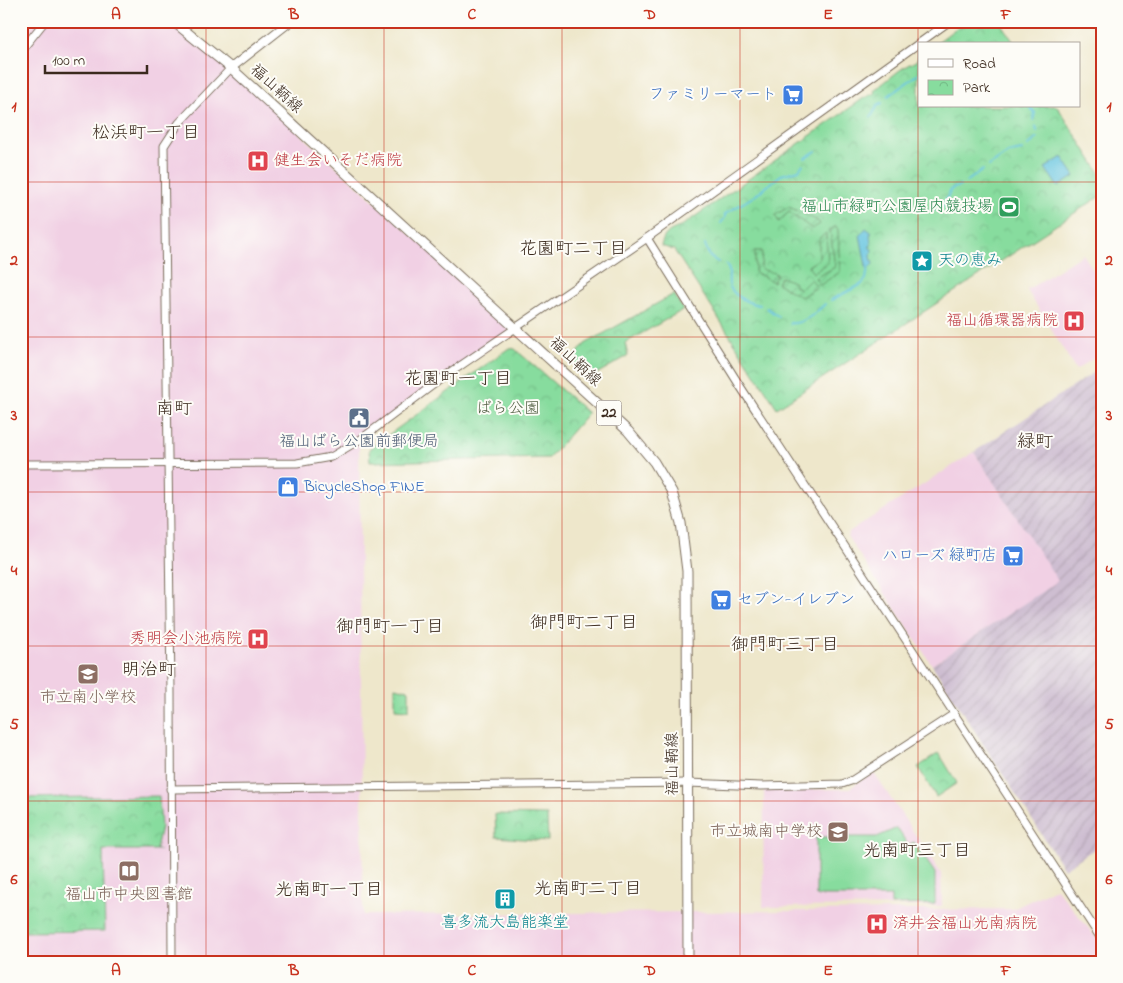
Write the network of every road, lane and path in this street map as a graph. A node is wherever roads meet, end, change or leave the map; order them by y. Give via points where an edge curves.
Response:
1 (45, 21) edge
2 (173, 21) edge
3 (177, 21) edge
4 (291, 21) edge
5 (950, 21) edge
6 (184, 30) junction
7 (921, 42) edge
8 (918, 44) edge
9 (21, 50) edge
10 (231, 68) junction
11 (647, 238) junction
12 (516, 328) junction
13 (21, 464) edge
14 (168, 464) junction
15 (954, 714) junction
16 (688, 784) junction
17 (170, 789) junction
18 (1102, 940) edge
19 (172, 962) edge
20 (688, 962) edge

1 - 9 street
2 - 6 main road, 福山鞆線 / 22
3 - 6 main road, 福山鞆線 / 22
4 - 10 main road
5 - 7 street
6 - 10 main road, 福山鞆線 / 22
8 - 11 street
10 - 12 main road, 福山鞆線 / 22
10 - 14 street via 179,123 164,146
11 - 12 street
11 - 15 street
12 - 14 street via 332,457 297,463
12 - 16 main road, 福山鞆線 / 22 via 628,431 654,462 672,492 681,523 687,571
13 - 14 street
14 - 17 street
15 - 16 street via 842,784
15 - 18 street
16 - 17 street
16 - 20 main road, 福山鞆線 / 22
17 - 19 street

